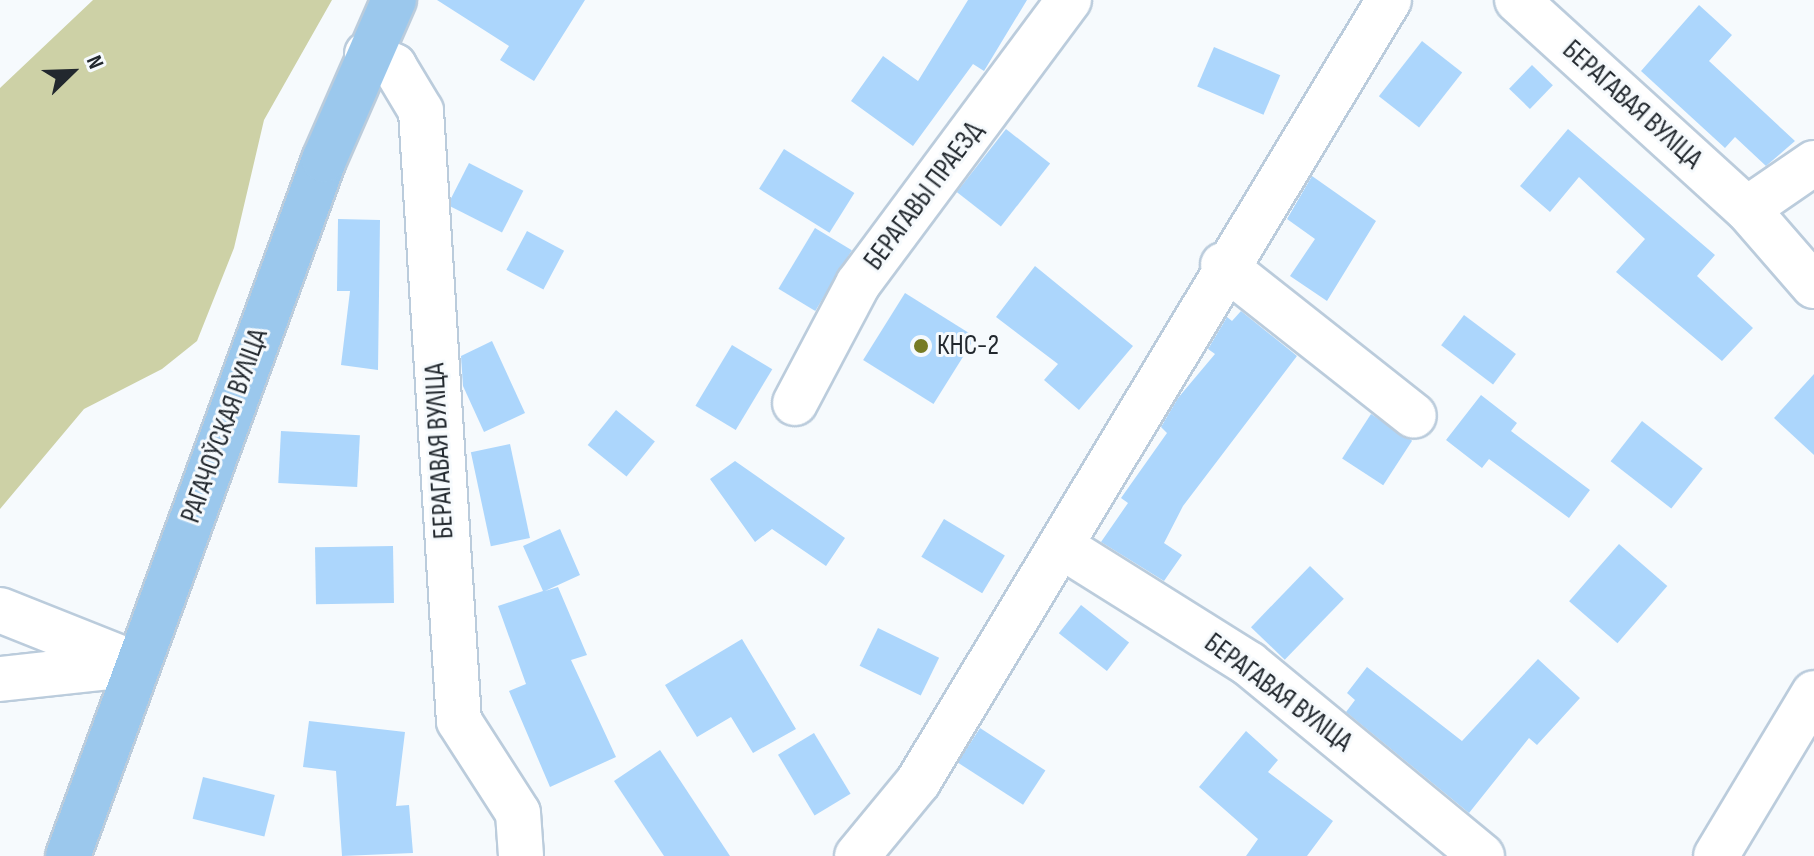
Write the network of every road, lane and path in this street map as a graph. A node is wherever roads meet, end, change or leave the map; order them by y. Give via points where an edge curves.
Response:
1 (394, 0) edge
2 (1069, 0) edge
3 (1389, 0) edge
4 (1517, 0) edge
5 (367, 54) junction
6 (1814, 163) edge
7 (1747, 209) junction
8 (1223, 265) junction
9 (1814, 286) edge
10 (795, 403) dead end
11 (1414, 416) dead end
12 (1061, 546) junction
13 (0, 610) edge
14 (136, 664) junction
15 (0, 679) edge
16 (1814, 693) edge
17 (68, 856) edge
18 (521, 856) edge
19 (857, 856) edge
20 (1482, 856) edge
21 (1716, 856) edge

1 - 5 main road, РАГАЧОЎСКАЯ ВУЛІЦА
2 - 10 street, БЕРАГАВЫ ПРАЕЗД via 858,284
3 - 8 street
4 - 7 street, БЕРАГАВАЯ ВУЛІЦА
5 - 14 main road, РАГАЧОЎСКАЯ ВУЛІЦА
5 - 18 street, БЕРАГАВАЯ ВУЛІЦА via 394,66 421,111 457,708 518,813
6 - 7 street
7 - 9 street, БЕРАГАВАЯ ВУЛІЦА
8 - 11 street
8 - 12 street
12 - 19 street via 918,782
12 - 20 street, БЕРАГАВАЯ ВУЛІЦА via 1249,664
13 - 14 street
14 - 15 street
14 - 17 main road, РАГАЧОЎСКАЯ ВУЛІЦА
16 - 21 street

